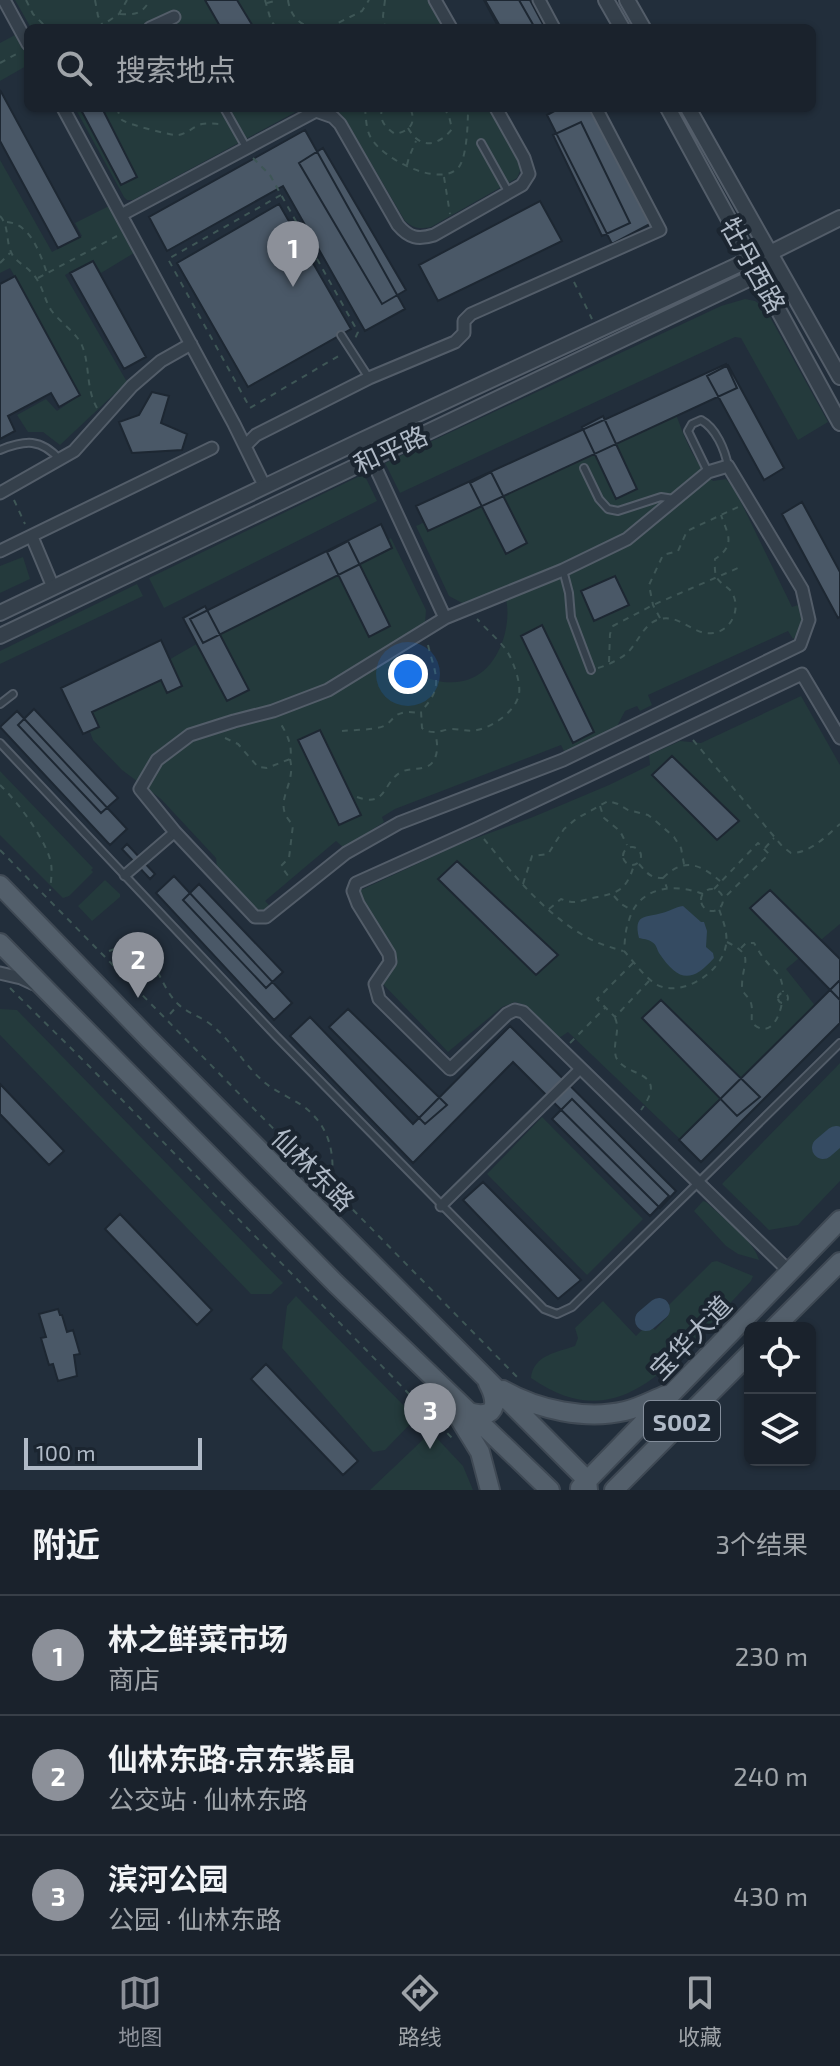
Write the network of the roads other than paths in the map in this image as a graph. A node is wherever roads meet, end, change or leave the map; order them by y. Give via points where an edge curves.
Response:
1 (4, 0) edge
2 (435, 0) edge
3 (539, 0) edge
4 (606, 0) edge
5 (627, 0) edge
6 (174, 17) joint
7 (160, 24) edge
8 (178, 24) edge
9 (449, 24) edge
10 (552, 24) edge
11 (620, 24) edge
12 (641, 24) edge
13 (24, 38) edge
14 (65, 112) edge
15 (226, 112) edge
16 (314, 112) edge
17 (324, 112) edge
18 (498, 112) edge
19 (598, 112) edge
20 (670, 112) edge
21 (690, 112) edge
22 (481, 143) dead end
23 (246, 147) junction
24 (509, 193) junction
25 (121, 215) junction
26 (840, 218) edge
27 (770, 253) junction
28 (751, 259) junction
29 (759, 274) junction
30 (341, 335) dead end
31 (191, 344) junction
32 (840, 377) edge
33 (369, 378) junction
34 (840, 423) edge
35 (245, 446) junction
36 (212, 448) dead end
37 (0, 450) edge
38 (371, 458) junction
39 (60, 460) junction
40 (728, 466) junction
41 (584, 468) dead end
42 (708, 472) junction
43 (265, 487) junction
44 (4, 490) edge
45 (674, 499) junction
46 (32, 537) junction
47 (0, 551) edge
48 (563, 570) junction
49 (53, 587) junction
50 (0, 613) edge
51 (445, 618) junction
52 (0, 636) edge
53 (591, 670) road end
54 (13, 694) dead end
55 (0, 704) edge
56 (840, 738) edge
57 (0, 743) edge
58 (175, 832) junction
59 (125, 875) junction
60 (0, 885) edge
61 (0, 943) edge
62 (0, 973) edge
63 (45, 989) junction
64 (840, 1043) edge
65 (581, 1068) junction
66 (699, 1182) junction
67 (441, 1206) junction
68 (840, 1220) edge
69 (840, 1262) edge
70 (790, 1272) junction
71 (780, 1322) edge
72 (744, 1359) edge
73 (486, 1380) junction
74 (439, 1385) junction
75 (673, 1392) junction
76 (468, 1412) junction
77 (584, 1487) edge
78 (490, 1490) edge
79 (550, 1490) edge
80 (614, 1490) edge

1 - 13 street
2 - 9 street
3 - 10 street
4 - 11 street
5 - 12 street
6 - 7 street
6 - 8 lane
14 - 25 street
15 - 23 lane
16 - 23 street
17 - 24 street via 340,124 398,225 413,238 434,235
18 - 24 street via 529,174
19 - 33 street via 660,230 471,314 455,342
20 - 28 street, 牡丹西路
21 - 27 street, 牡丹西路
22 - 24 lane
23 - 25 street
25 - 31 street
26 - 27 street, 和平路
27 - 28 street, 和平路
27 - 29 street
27 - 32 street, 牡丹西路
28 - 29 street, 牡丹西路
28 - 43 street, 和平路
29 - 34 street, 牡丹西路
29 - 38 street, 和平路
30 - 33 lane
31 - 35 street
31 - 39 street via 132,386
33 - 35 street via 256,435
35 - 43 street
36 - 46 street
37 - 39 lane via 33,442
38 - 51 street
38 - 52 street, 和平路
39 - 44 street
40 - 42 street
40 - 42 lane via 709,424 701,420 688,431
40 - 58 street via 802,589 809,620 800,645 563,760 399,823 346,853 266,917 255,917
41 - 45 lane via 608,509
42 - 45 street
43 - 49 street, 和平路
45 - 48 street via 627,539
46 - 47 street
46 - 49 street
48 - 51 street
48 - 53 lane via 571,617
49 - 50 street, 和平路
51 - 58 street via 328,690 190,735 157,760 140,789
54 - 55 lane
56 - 65 street via 802,674 356,883 358,904 389,954 390,962 375,984 379,999 450,1069 515,1010
57 - 59 lane
58 - 59 street
59 - 67 lane
60 - 73 main road, 仙林东路
61 - 63 main road
62 - 63 street
63 - 74 main road
64 - 66 lane
65 - 66 street
65 - 67 street
66 - 67 lane via 572,1307 557,1314 544,1309
66 - 70 street
68 - 70 main road, 宝华大道
69 - 71 main road
70 - 75 main road, 宝华大道
72 - 80 main road, 宝华大道 / S002
73 - 75 main road via 521,1400 591,1414 626,1411
73 - 76 main road via 494,1393 494,1408 484,1416
73 - 77 main road, 仙林东路
74 - 76 main road
74 - 78 main road via 480,1452
75 - 77 main road, 宝华大道
76 - 79 main road

